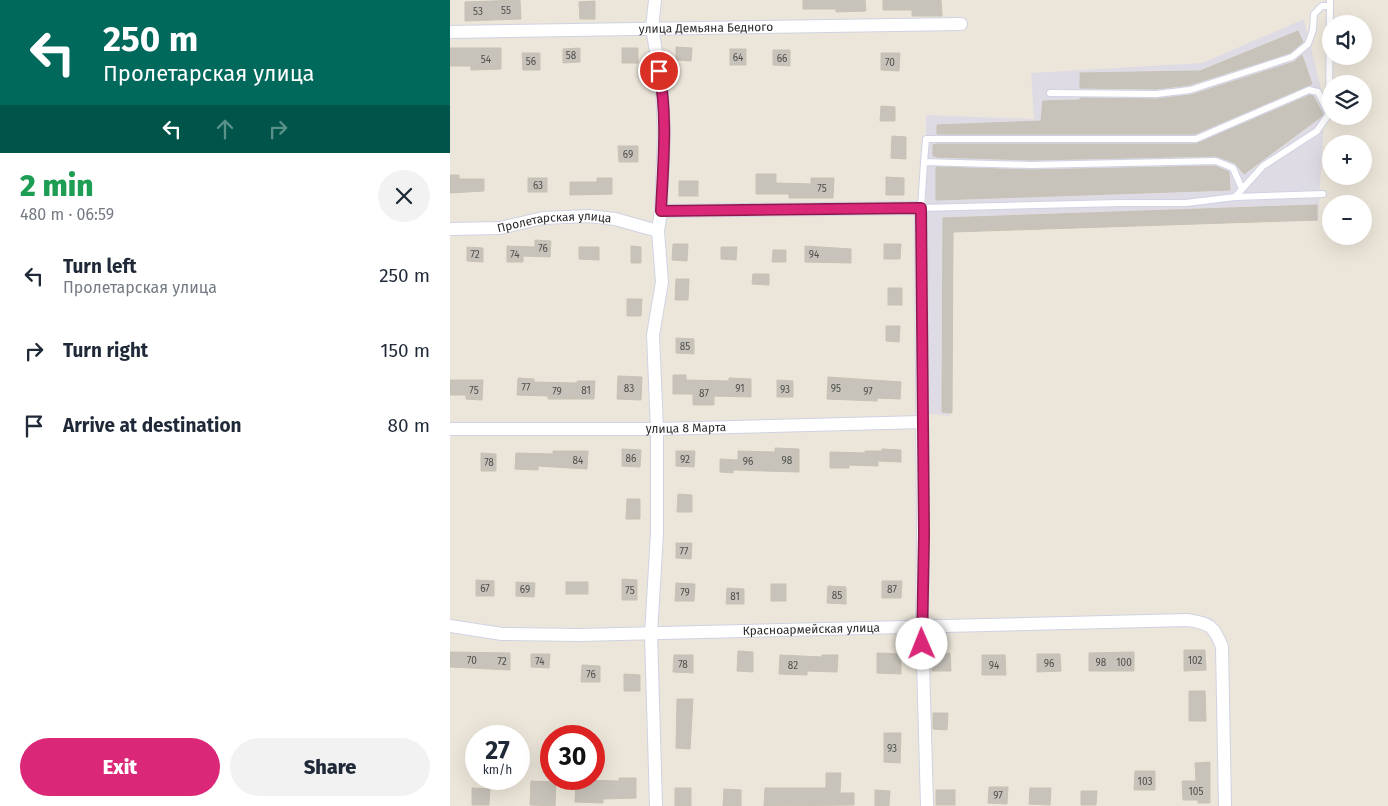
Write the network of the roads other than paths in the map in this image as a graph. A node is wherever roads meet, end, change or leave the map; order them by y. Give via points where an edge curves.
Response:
1 (655, 0) edge
2 (1330, 3) edge
3 (962, 24) dead end
4 (652, 28) junction
5 (450, 32) edge
6 (1329, 75) edge
7 (1050, 93) dead end
8 (1322, 100) edge
9 (1322, 124) edge
10 (924, 162) junction
11 (1242, 189) junction
12 (1323, 194) dead end
13 (1235, 198) junction
14 (921, 208) junction
15 (661, 211) junction
16 (450, 229) edge
17 (658, 231) junction
18 (922, 422) junction
19 (450, 429) edge
20 (657, 429) junction
21 (450, 626) edge
22 (922, 626) junction
23 (651, 634) junction
24 (656, 806) edge
25 (927, 806) edge
26 (1225, 806) edge

1 - 4 street
2 - 6 lane
2 - 7 lane via 1314,14 1308,44 1292,56 1190,90 1156,94
3 - 4 street, улица Демьяна Бедного
4 - 5 street, улица Демьяна Бедного
4 - 15 street via 664,109
8 - 10 lane via 1318,92 1309,90 1196,139 926,139
9 - 11 lane via 1317,131 1263,166
10 - 11 lane via 1031,165 1216,160 1233,168
10 - 14 lane
11 - 13 lane
12 - 13 lane
13 - 14 lane via 1186,204
14 - 15 street
14 - 18 street
15 - 17 street
16 - 17 street, Пролетарская улица via 500,228 543,218 589,216 615,219
17 - 20 street via 662,282 653,336
18 - 20 street, улица 8 Марта
18 - 22 street
19 - 20 street, улица 8 Марта
20 - 23 street via 657,533
21 - 23 street, Красноармейская улица via 502,634
22 - 23 street, Красноармейская улица
22 - 25 street
22 - 26 street, Красноармейская улица via 1204,622 1217,633 1222,647
23 - 24 street

